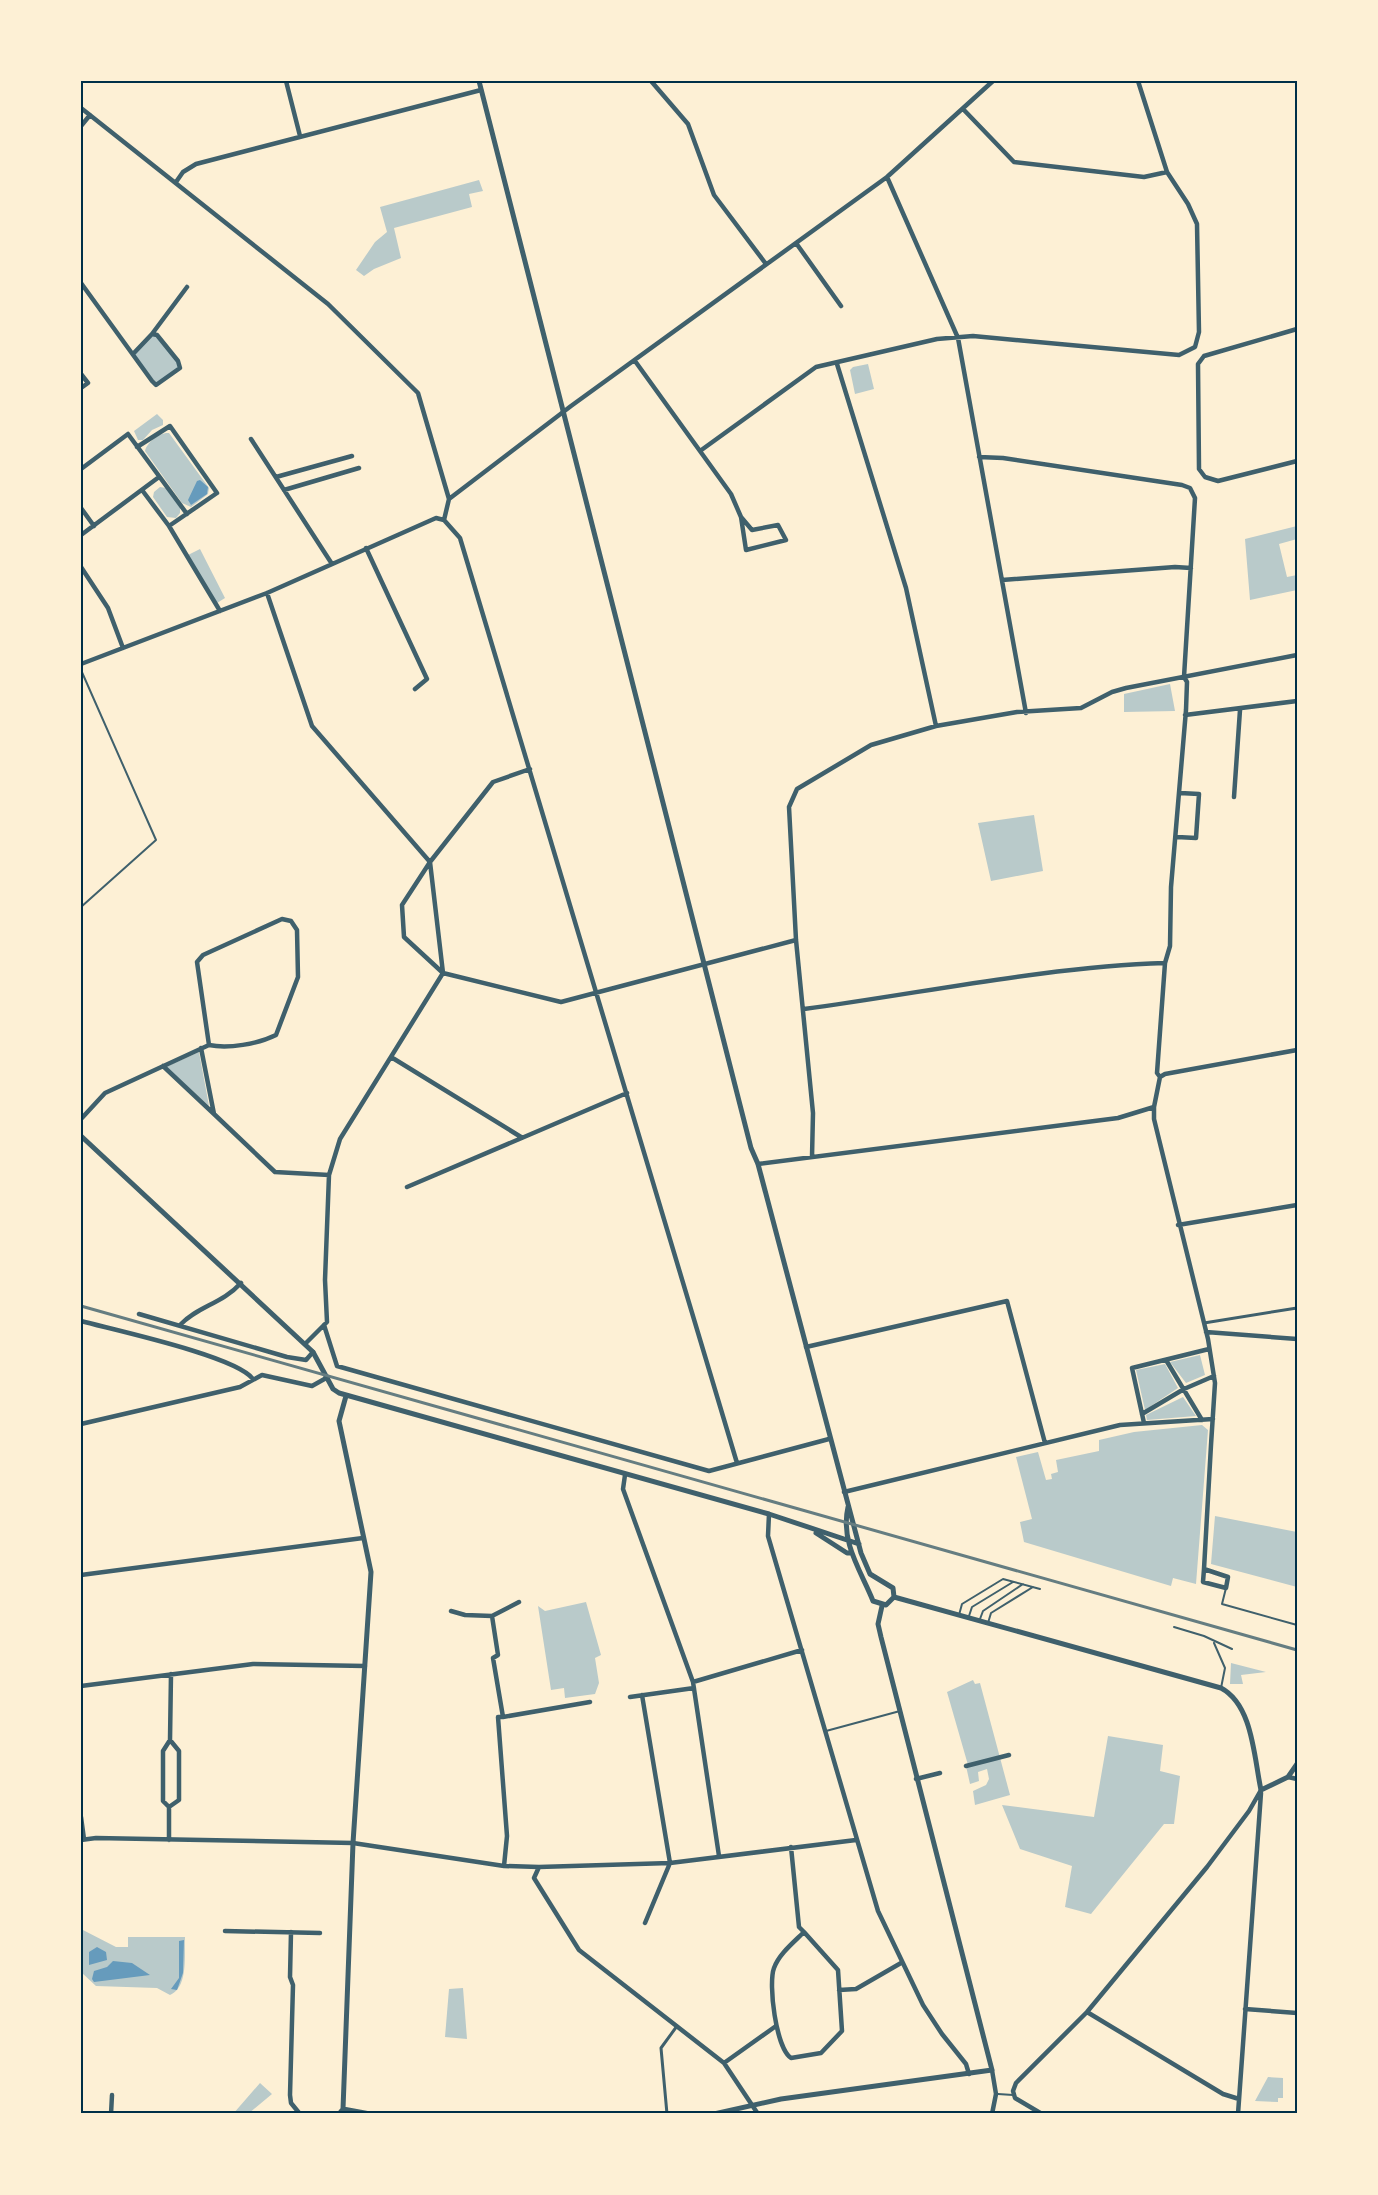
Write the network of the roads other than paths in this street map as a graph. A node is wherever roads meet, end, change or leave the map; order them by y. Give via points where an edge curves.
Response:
1 (286, 81) edge
2 (479, 81) edge
3 (651, 81) edge
4 (993, 81) edge
5 (1138, 81) edge
6 (481, 90) junction
7 (81, 108) edge
8 (963, 109) junction
9 (90, 116) junction
10 (81, 126) edge
11 (300, 136) junction
12 (1167, 172) junction
13 (887, 177) junction
14 (176, 182) junction
15 (795, 243) junction
16 (766, 264) junction
17 (81, 283) edge
18 (187, 287) dead end
19 (841, 306) dead end
20 (1297, 329) edge
21 (152, 334) junction
22 (958, 338) junction
23 (133, 354) junction
24 (634, 361) junction
25 (837, 364) junction
26 (81, 374) edge
27 (81, 388) edge
28 (565, 411) junction
29 (251, 438) dead end
30 (137, 447) junction
31 (700, 451) junction
32 (352, 456) dead end
33 (979, 457) junction
34 (1297, 460) edge
35 (359, 468) dead end
36 (81, 469) edge
37 (159, 477) junction
38 (276, 477) junction
39 (142, 490) junction
40 (284, 490) junction
41 (449, 499) junction
42 (81, 508) edge
43 (187, 513) junction
44 (741, 517) junction
45 (444, 520) junction
46 (94, 526) junction
47 (169, 526) junction
48 (81, 535) edge
49 (366, 548) junction
50 (332, 564) junction
51 (81, 567) edge
52 (1191, 568) junction
53 (1002, 580) junction
54 (267, 592) junction
55 (220, 611) junction
56 (123, 648) junction
57 (1297, 655) edge
58 (81, 664) edge
59 (81, 670) edge
60 (1184, 677) junction
61 (415, 689) dead end
62 (1297, 701) edge
63 (1240, 710) junction
64 (1026, 713) junction
65 (1185, 716) junction
66 (936, 726) junction
67 (530, 769) junction
68 (1180, 793) junction
69 (1234, 797) dead end
70 (1177, 837) junction
71 (429, 862) junction
72 (81, 907) edge
73 (796, 940) junction
74 (705, 963) junction
75 (1165, 963) junction
76 (443, 973) junction
77 (597, 992) junction
78 (804, 1009) junction
79 (209, 1045) junction
80 (201, 1048) junction
81 (1297, 1050) edge
82 (391, 1057) junction
83 (163, 1066) junction
84 (1160, 1077) junction
85 (627, 1093) junction
86 (1154, 1107) junction
87 (214, 1114) junction
88 (81, 1119) edge
89 (81, 1136) edge
90 (521, 1137) junction
91 (812, 1158) junction
92 (758, 1164) junction
93 (329, 1175) junction
94 (407, 1187) dead end
95 (1297, 1205) edge
96 (1178, 1225) junction
97 (241, 1283) junction
98 (1297, 1308) edge
99 (139, 1314) dead end
100 (81, 1321) edge
101 (1203, 1323) junction
102 (180, 1325) junction
103 (324, 1325) junction
104 (1206, 1332) junction
105 (1297, 1339) edge
106 (304, 1344) junction
107 (806, 1347) junction
108 (1209, 1349) junction
109 (313, 1352) junction
110 (1166, 1360) junction
111 (1214, 1376) junction
112 (328, 1377) junction
113 (253, 1379) junction
114 (1184, 1389) junction
115 (346, 1396) junction
116 (1142, 1414) junction
117 (1213, 1419) junction
118 (1202, 1420) junction
119 (81, 1424) edge
120 (1144, 1424) junction
121 (830, 1439) junction
122 (1045, 1443) junction
123 (737, 1463) junction
124 (625, 1475) junction
125 (844, 1492) junction
126 (848, 1507) junction
127 (769, 1514) junction
128 (811, 1528) junction
129 (363, 1538) junction
130 (848, 1541) junction
131 (859, 1544) junction
132 (852, 1553) junction
133 (1204, 1569) junction
134 (81, 1575) edge
135 (885, 1582) junction
136 (1013, 1582) junction
137 (1023, 1584) junction
138 (1033, 1587) junction
139 (1226, 1588) junction
140 (1040, 1589) dead end
141 (871, 1590) junction
142 (894, 1597) junction
143 (519, 1602) dead end
144 (882, 1606) junction
145 (451, 1611) dead end
146 (959, 1615) junction
147 (492, 1616) junction
148 (969, 1618) junction
149 (979, 1620) junction
150 (988, 1623) junction
151 (1297, 1624) edge
152 (1174, 1627) dead end
153 (1213, 1642) junction
154 (1232, 1649) dead end
155 (802, 1650) junction
156 (364, 1666) junction
157 (171, 1674) junction
158 (693, 1685) junction
159 (81, 1686) edge
160 (1221, 1688) junction
161 (642, 1695) junction
162 (630, 1697) dead end
163 (590, 1702) dead end
164 (900, 1711) junction
165 (503, 1716) junction
166 (826, 1731) junction
167 (170, 1740) junction
168 (1009, 1755) dead end
169 (1297, 1764) edge
170 (966, 1766) dead end
171 (940, 1773) dead end
172 (1288, 1777) junction
173 (916, 1779) junction
174 (1297, 1779) edge
175 (1261, 1790) junction
176 (169, 1807) junction
177 (81, 1817) edge
178 (83, 1840) edge
179 (169, 1840) junction
180 (856, 1840) junction
181 (353, 1843) junction
182 (791, 1847) junction
183 (719, 1856) junction
184 (670, 1863) junction
185 (504, 1866) junction
186 (538, 1868) junction
187 (645, 1923) dead end
188 (225, 1931) dead end
189 (291, 1932) junction
190 (804, 1932) junction
191 (320, 1933) dead end
192 (901, 1963) junction
193 (839, 1990) junction
194 (1245, 2009) junction
195 (1087, 2012) junction
196 (1297, 2013) edge
197 (677, 2026) junction
198 (776, 2026) junction
199 (724, 2063) junction
200 (992, 2070) junction
201 (969, 2074) junction
202 (996, 2094) junction
203 (112, 2095) dead end
204 (1013, 2095) junction
205 (1239, 2099) junction
206 (751, 2105) junction
207 (341, 2112) edge
208 (111, 2114) edge
209 (300, 2114) edge
210 (370, 2114) edge
211 (667, 2114) edge
212 (714, 2114) edge
213 (758, 2114) edge
214 (992, 2114) edge
215 (1042, 2114) edge
216 (1238, 2114) edge

1 - 11 street
2 - 6 street
3 - 16 street via 688,124 714,195
4 - 8 street
5 - 12 street
6 - 11 street
6 - 28 street
7 - 9 street
8 - 12 street via 1014,162 1144,177
8 - 13 street
9 - 10 street
9 - 14 street
11 - 14 street via 196,164
12 - 22 street via 1197,224 1196,347 1179,355 973,336
13 - 15 street
13 - 22 street
14 - 41 street via 328,304 418,393
15 - 16 street
15 - 19 street
16 - 24 street
17 - 23 street
18 - 21 street
20 - 34 street via 1204,356 1198,364 1199,469 1205,477 1218,481
21 - 23 street
21 - 23 street via 161,339 178,361 177,372 156,385
22 - 25 street via 937,339
22 - 33 street
24 - 28 street
24 - 31 street
25 - 31 street via 816,367 802,375
25 - 66 street via 904,582
26 - 27 street via 88,383
28 - 41 street
28 - 74 street
29 - 38 street
30 - 36 street via 128,434
30 - 37 street
30 - 43 street via 170,426 217,493
31 - 44 street via 731,494
32 - 38 street
33 - 52 street via 1190,488 1195,498
33 - 53 street
35 - 40 street
37 - 39 street
37 - 43 street
38 - 40 street
39 - 46 street
39 - 47 street
40 - 50 street
41 - 45 street
42 - 46 street
43 - 47 street
44 - 44 street via 746,550 786,540 778,525 752,530
45 - 49 street via 435,518
45 - 67 street via 460,538
46 - 48 street
47 - 55 street
49 - 50 street
49 - 61 street via 427,679
50 - 54 street
51 - 56 street via 108,608
52 - 53 street
52 - 60 street
53 - 64 street
54 - 55 street
54 - 71 street via 312,726
55 - 56 street
56 - 58 street
57 - 60 street
59 - 72 lane via 156,840
60 - 64 street via 1112,692 1081,708
60 - 65 street
62 - 63 street
63 - 65 street
63 - 69 street
64 - 66 street
65 - 68 street
66 - 73 street via 870,745 793,795 789,807
67 - 71 street via 493,782
67 - 77 street
68 - 70 street
68 - 70 street via 1199,794 1196,838
70 - 75 street via 1170,946
71 - 76 street
71 - 76 street via 402,905 404,937
73 - 74 street
73 - 78 street
74 - 77 street
74 - 92 street
75 - 78 street via 1078,970
75 - 84 street
76 - 77 street via 561,1002
76 - 82 street
77 - 85 street
78 - 91 street via 813,1113
79 - 79 street via 276,1035 298,977 297,930 291,921 282,919 203,955 197,962
79 - 80 street
80 - 83 street
80 - 87 street
81 - 84 street
82 - 90 street
82 - 93 street via 340,1139
83 - 87 street
83 - 88 street via 105,1093
84 - 86 street
85 - 90 street
85 - 123 street
86 - 91 street via 1118,1118
86 - 96 street
87 - 93 street via 275,1172
89 - 97 street
90 - 94 street
91 - 92 street
92 - 107 street
93 - 103 street
95 - 96 street
96 - 101 street
97 - 102 street via 229,1297
97 - 106 street
98 - 101 street
99 - 102 street
100 - 113 street via 221,1361 244,1370
101 - 104 street
102 - 109 street via 287,1357 306,1360
103 - 106 street
103 - 123 street via 337,1366 709,1471
104 - 105 street
104 - 108 street
106 - 109 street
107 - 121 street
107 - 122 street via 1007,1300
108 - 110 street
108 - 111 street
109 - 112 street
110 - 114 street
110 - 116 street via 1132,1368
111 - 114 street
111 - 117 street
112 - 113 street via 312,1386 268,1374
112 - 115 street via 333,1389
113 - 119 street via 240,1387
114 - 116 street
114 - 118 street
115 - 124 street
115 - 129 street via 339,1421
116 - 120 street
117 - 118 street
117 - 133 street
118 - 120 street
120 - 122 street via 1120,1425
121 - 123 street
121 - 125 street
122 - 125 street
124 - 127 street
124 - 158 street via 623,1489
125 - 126 street
126 - 130 street
126 - 131 street
127 - 128 street
127 - 155 street via 768,1536
128 - 130 street
128 - 132 street
129 - 134 street
129 - 156 street via 371,1572
130 - 131 street
130 - 132 street
131 - 135 street via 867,1570
132 - 141 street via 861,1579
133 - 139 street via 1228,1577
133 - 139 street via 1203,1582
135 - 141 street via 876,1583
135 - 142 street via 893,1588
136 - 137 lane
136 - 146 lane via 1003,1580 962,1604
136 - 148 lane via 972,1608
137 - 138 lane
137 - 149 lane via 982,1611
138 - 140 lane
138 - 150 lane via 991,1613
139 - 151 lane via 1222,1604
141 - 144 street via 873,1601
142 - 144 street
142 - 146 street
143 - 147 street
144 - 164 street via 879,1629
145 - 147 street
146 - 148 street
147 - 165 street via 498,1654 493,1658
148 - 149 street
149 - 150 street
150 - 160 street
152 - 153 lane
153 - 154 lane
153 - 160 lane via 1225,1665
155 - 158 street
155 - 166 street
156 - 157 street via 253,1664
156 - 181 street
157 - 159 street
157 - 167 street
158 - 161 street
158 - 183 street
160 - 175 street via 1231,1694 1242,1711
161 - 162 street
161 - 184 street
163 - 165 street
164 - 166 lane
164 - 173 street
165 - 185 street via 498,1717 507,1836
166 - 180 street
167 - 176 street via 163,1751 163,1801
167 - 176 street via 179,1751 179,1800
168 - 170 street
169 - 172 street
171 - 173 street
172 - 174 street
172 - 175 street
173 - 200 street
175 - 194 street
175 - 195 street via 1207,1867
176 - 179 street
177 - 178 street
178 - 179 street
179 - 181 street
180 - 182 street
180 - 192 street via 878,1911
181 - 185 street
181 - 207 street
182 - 183 street
182 - 190 street via 799,1926
183 - 184 street
184 - 186 street
184 - 187 street
185 - 186 street
186 - 197 street via 534,1878 579,1950
188 - 189 street
189 - 191 street
189 - 209 street via 290,2095
190 - 193 street via 838,1970
190 - 198 street via 774,1969
192 - 193 street via 856,1989
192 - 201 street via 923,2005 966,2064
193 - 198 street via 842,2031 821,2053 791,2058
194 - 196 street
194 - 205 street
195 - 204 street via 1016,2083
195 - 205 street via 1223,2094
197 - 199 street
197 - 211 street via 661,2048
198 - 199 street
199 - 206 street
200 - 201 street
200 - 202 street
201 - 206 street
202 - 204 lane
202 - 214 street
203 - 208 street
204 - 215 street via 1018,2102
205 - 216 street
206 - 212 street
206 - 213 street
207 - 210 street

